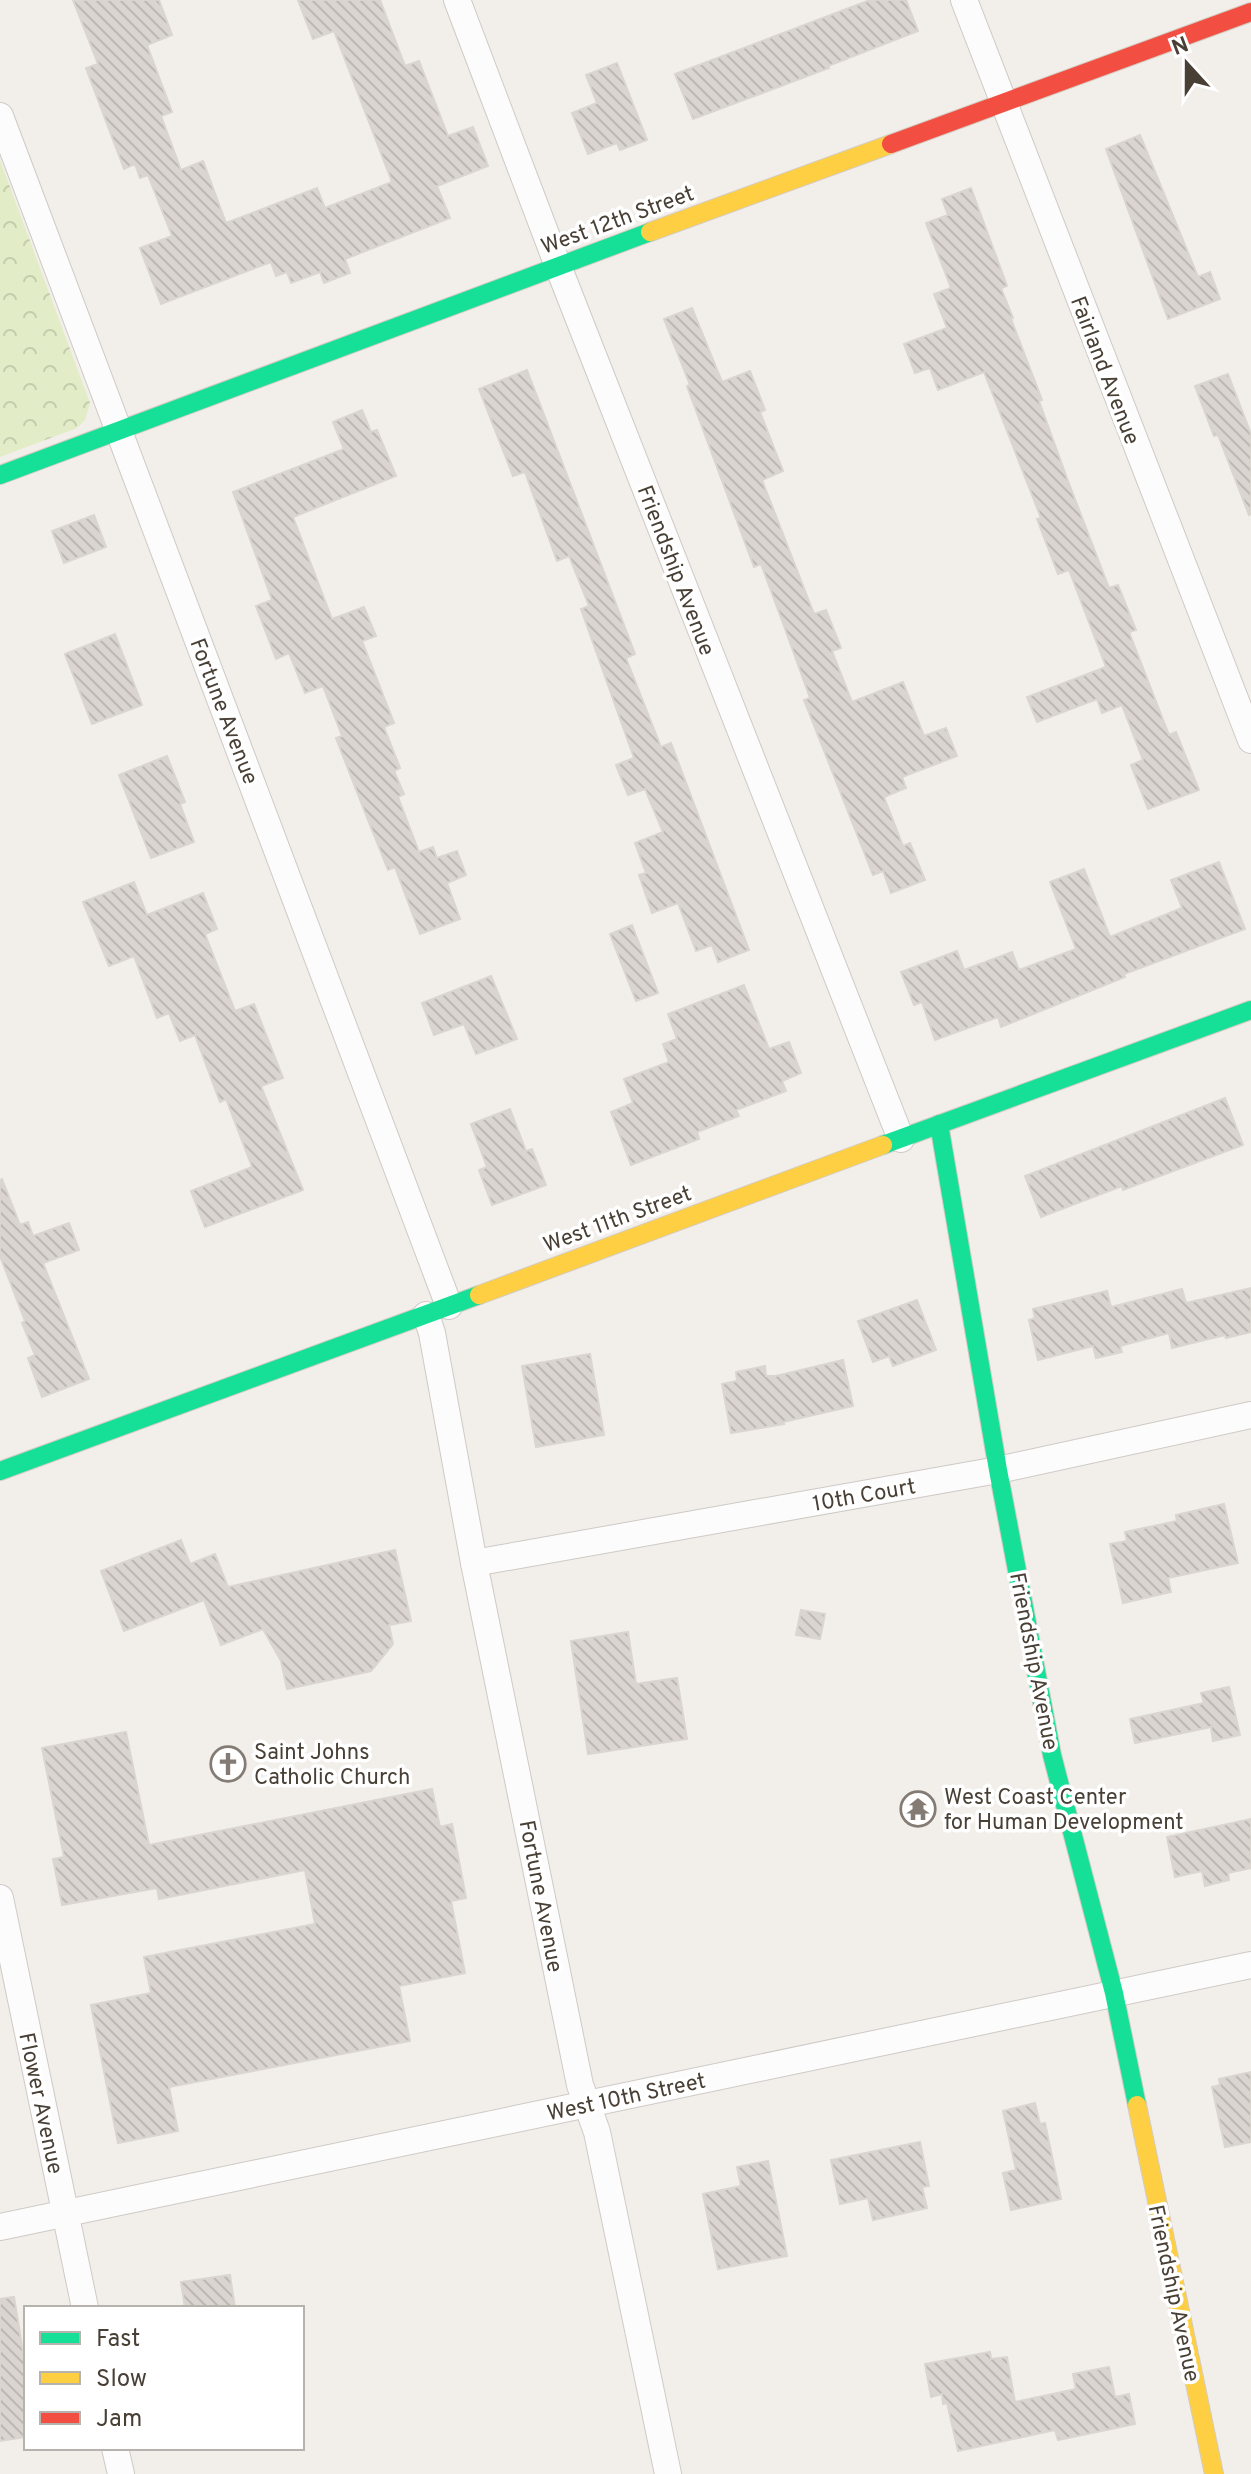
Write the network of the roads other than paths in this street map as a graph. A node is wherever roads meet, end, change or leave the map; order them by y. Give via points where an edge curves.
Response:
1 (457, 0) edge
2 (964, 0) edge
3 (1251, 12) edge
4 (1002, 103) junction
5 (0, 116) edge
6 (558, 266) junction
7 (119, 431) junction
8 (0, 475) edge
9 (1251, 740) edge
10 (1251, 1010) edge
11 (939, 1124) junction
12 (901, 1139) junction
13 (438, 1311) junction
14 (1251, 1415) edge
15 (998, 1470) junction
16 (0, 1471) edge
17 (474, 1563) junction
18 (0, 1898) edge
19 (1251, 1965) edge
20 (1114, 1993) junction
21 (588, 2105) junction
22 (65, 2213) junction
23 (0, 2227) edge
24 (85, 2306) edge
25 (115, 2450) edge
26 (121, 2474) edge
27 (668, 2474) edge
28 (1214, 2474) edge

1 - 6 street, Friendship Avenue
2 - 4 street, Fairland Avenue
3 - 4 street, West 12th Street
4 - 6 street, West 12th Street
4 - 9 street, Fairland Avenue
5 - 7 street, Fortune Avenue
6 - 7 street, West 12th Street
6 - 12 street, Friendship Avenue
7 - 8 street, West 12th Street
7 - 13 street, Fortune Avenue
10 - 11 street, West 11th Street
11 - 12 street, West 11th Street
11 - 15 street, Friendship Avenue
12 - 13 street, West 11th Street
13 - 16 street, West 11th Street
13 - 17 street, Fortune Avenue via 432,1333
14 - 15 street, 10th Court
15 - 17 street, 10th Court
15 - 20 street, Friendship Avenue via 1052,1755
17 - 21 street, Fortune Avenue
18 - 22 street, Flower Avenue
19 - 20 street, West 10th Street
20 - 21 street, West 10th Street
20 - 28 street, Friendship Avenue
21 - 22 street, West 10th Street
21 - 27 street, Fortune Avenue
22 - 23 street, West 10th Street
22 - 24 street, Flower Avenue
25 - 26 street

